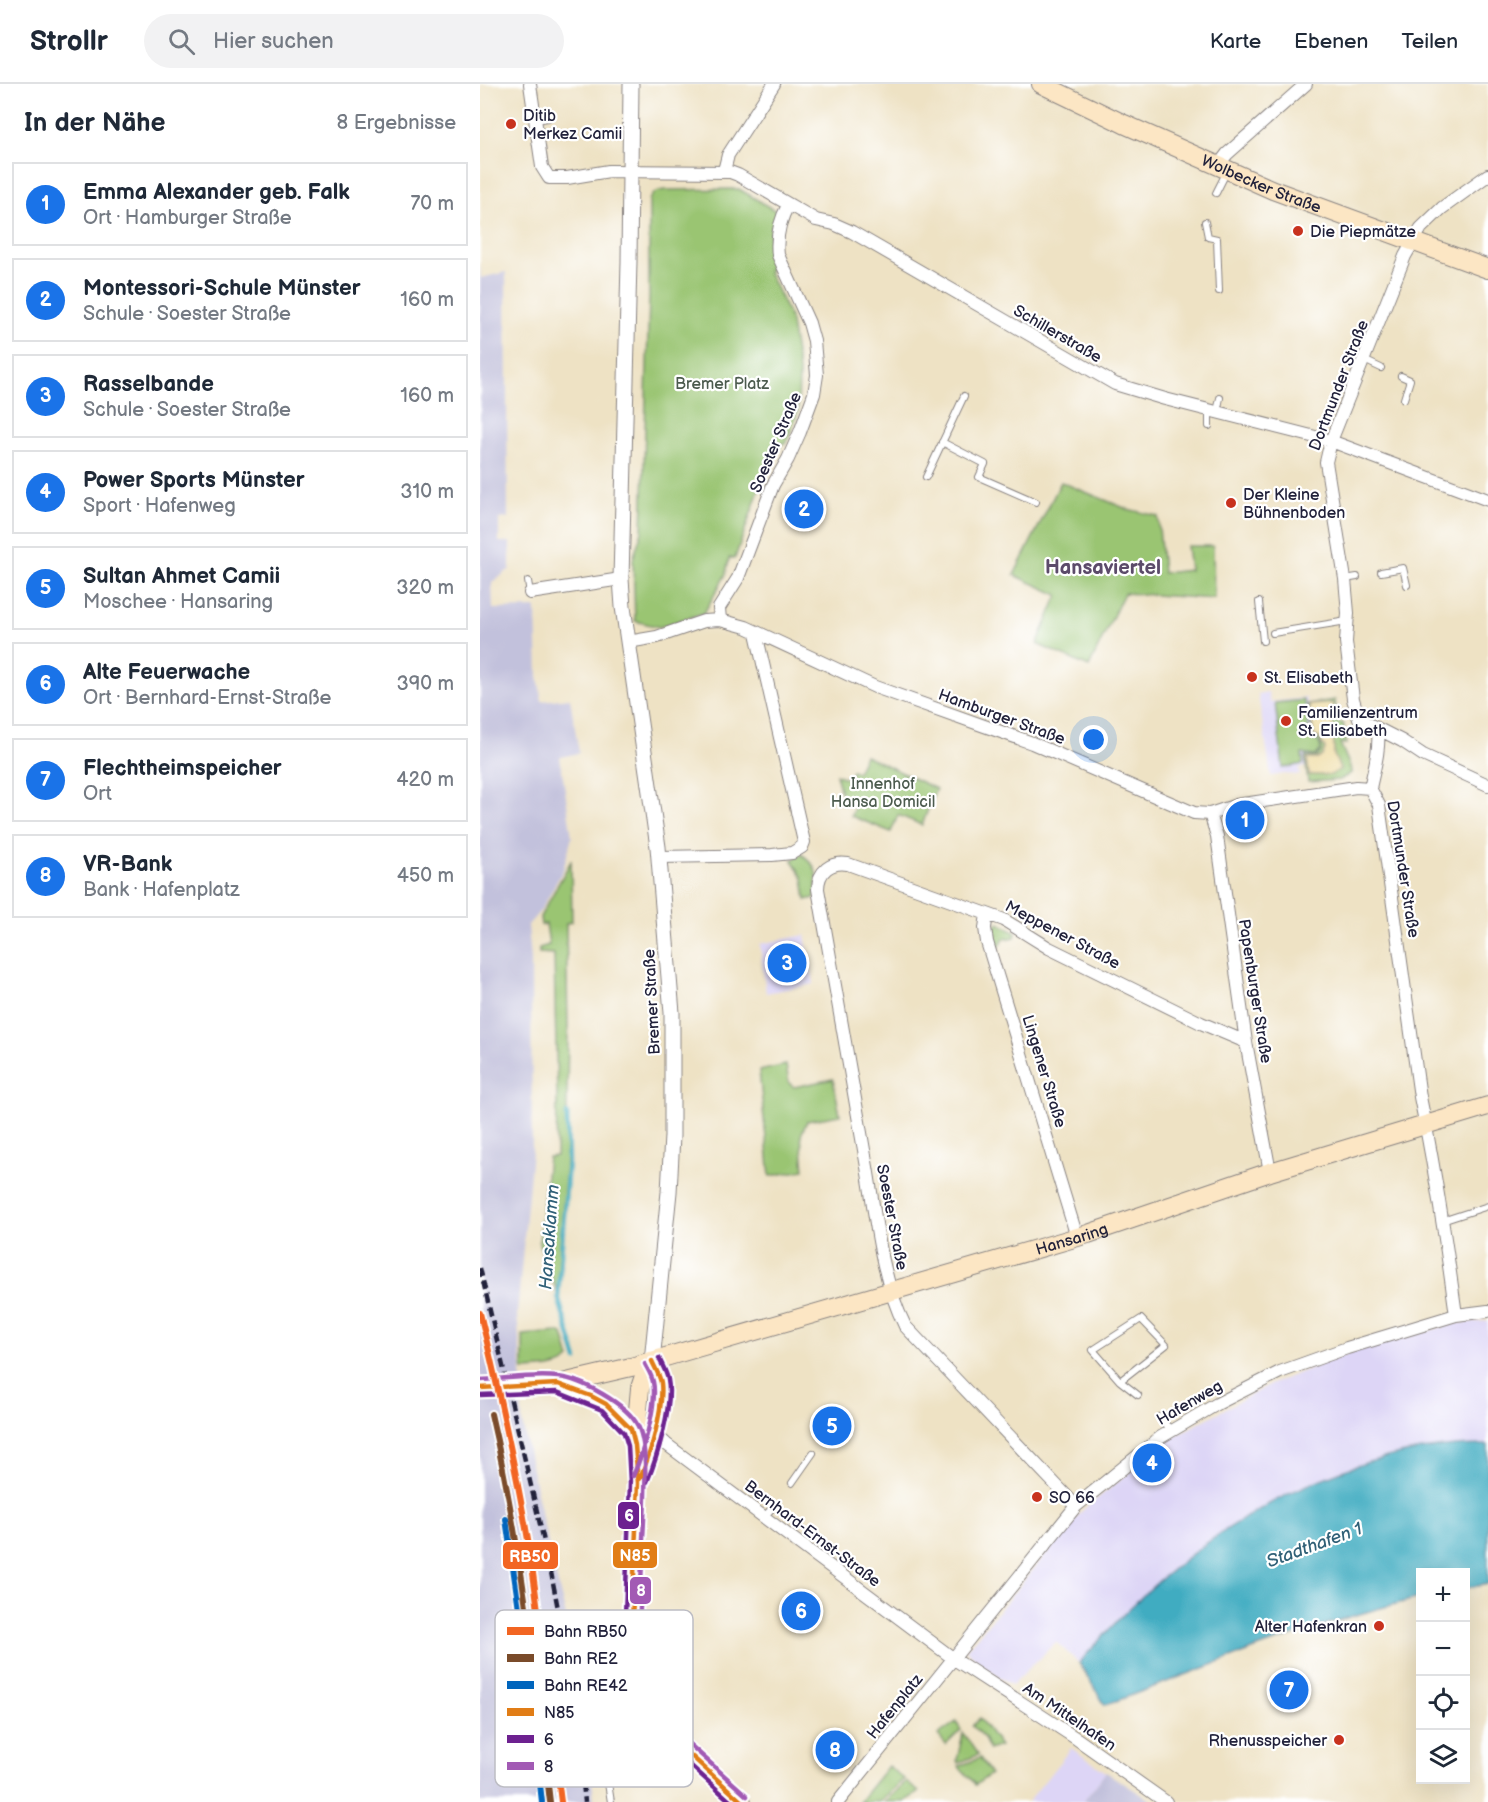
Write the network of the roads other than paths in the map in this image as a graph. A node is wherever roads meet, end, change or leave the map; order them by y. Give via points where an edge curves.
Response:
1 (530, 84) edge
2 (631, 84) edge
3 (774, 84) edge
4 (1041, 84) edge
5 (1306, 84) edge
6 (1222, 168) junction
7 (724, 171) junction
8 (629, 172) junction
9 (1488, 175) edge
10 (1216, 193) dead end
11 (788, 204) junction
12 (1205, 222) dead end
13 (1413, 242) junction
14 (1488, 269) edge
15 (1219, 291) dead end
16 (1364, 360) junction
17 (1381, 368) dead end
18 (1401, 376) dead end
19 (963, 396) dead end
20 (1220, 398) dead end
21 (1404, 399) dead end
22 (1213, 411) junction
23 (1209, 426) dead end
24 (1331, 441) junction
25 (942, 442) junction
26 (926, 477) dead end
27 (1488, 500) edge
28 (1036, 502) dead end
29 (1381, 572) dead end
30 (1358, 577) dead end
31 (621, 579) junction
32 (1345, 579) junction
33 (1407, 585) dead end
34 (529, 587) dead end
35 (1259, 602) dead end
36 (720, 620) junction
37 (1347, 621) junction
38 (756, 633) junction
39 (1273, 633) dead end
40 (1263, 641) dead end
41 (628, 642) junction
42 (1378, 730) junction
43 (1488, 785) edge
44 (1370, 788) junction
45 (1210, 814) junction
46 (659, 857) junction
47 (825, 869) joint
48 (987, 914) junction
49 (1246, 1042) junction
50 (1488, 1106) edge
51 (1426, 1124) junction
52 (1270, 1172) junction
53 (1488, 1206) edge
54 (1442, 1221) junction
55 (1077, 1237) junction
56 (891, 1291) junction
57 (1488, 1311) edge
58 (1456, 1315) junction
59 (652, 1361) junction
60 (1120, 1381) junction
61 (558, 1384) junction
62 (480, 1388) edge
63 (1138, 1395) dead end
64 (1159, 1417) dead end
65 (1172, 1431) junction
66 (654, 1433) junction
67 (635, 1445) junction
68 (813, 1453) dead end
69 (638, 1483) junction
70 (792, 1483) dead end
71 (775, 1505) dead end
72 (1076, 1506) junction
73 (764, 1517) junction
74 (632, 1610) edge
75 (954, 1659) junction
76 (693, 1757) edge
77 (609, 1787) edge
78 (611, 1802) edge
79 (742, 1802) edge
80 (838, 1802) edge
81 (1166, 1802) edge

1 - 8 street via 542,119 542,167 549,177
2 - 8 street
3 - 7 street via 728,155
4 - 6 main road, Wolbecker Straße
5 - 6 street via 1227,154
6 - 10 lane
6 - 13 main road, Wolbecker Straße
7 - 8 street, Schillerstraße
7 - 11 street, Schillerstraße
8 - 31 street
9 - 13 street, Dortmunder Straße via 1442,208
11 - 22 street, Schillerstraße via 816,220 852,232 1100,376 1128,388
11 - 36 street, Soester Straße via 780,226 778,255 814,340 816,384 800,432 773,485 738,578 719,608
12 - 15 lane via 1208,237 1217,239
13 - 14 main road, Wolbecker Straße
13 - 16 street, Dortmunder Straße
16 - 17 lane
16 - 24 street, Dortmunder Straße
18 - 21 lane via 1410,380
19 - 25 lane
20 - 22 lane
22 - 23 lane
22 - 24 street, Schillerstraße
24 - 27 street, Schillerstraße
24 - 32 street, Dortmunder Straße via 1326,462
25 - 26 lane
25 - 28 lane via 985,464 979,477
29 - 33 lane via 1403,568
30 - 32 lane
31 - 34 street
31 - 41 street
32 - 37 street, Dortmunder Straße
35 - 40 lane
36 - 38 street, Hamburger Straße
36 - 41 street, Hamburger Straße
37 - 39 lane
37 - 42 street, Dortmunder Straße via 1346,642 1356,714 1359,720
38 - 45 street, Hamburger Straße via 883,690 1032,743 1180,808
38 - 46 street via 796,801 802,847 792,853 772,855
41 - 46 street, Bremer Straße
42 - 43 street
42 - 44 street, Dortmunder Straße
44 - 45 street, Hamburger Straße via 1237,805
44 - 51 street, Dortmunder Straße via 1379,805
45 - 49 street, Papenburger Straße via 1217,836
46 - 59 street, Bremer Straße via 672,1013 672,1125
47 - 48 street, Meppener Straße via 848,864
47 - 56 street, Soester Straße via 818,889
48 - 49 street, Meppener Straße via 1049,948
48 - 55 street, Lingener Straße via 987,942
49 - 52 street, Papenburger Straße
50 - 51 main road, Hansaring
51 - 52 main road, Hansaring
51 - 54 street, Dortmunder Straße
52 - 55 main road, Hansaring
53 - 54 lane
54 - 58 street, Dortmunder Straße
55 - 56 main road, Hansaring
56 - 59 main road, Hansaring
56 - 72 street, Soester Straße via 905,1326
57 - 58 street, Hafenweg
58 - 65 street, Hafenweg via 1280,1372
59 - 61 main road, Hansaring
59 - 66 main road via 661,1381
59 - 67 main road via 640,1388
60 - 60 lane via 1093,1350 1141,1319 1166,1345
60 - 63 lane
61 - 62 main road
61 - 67 main road via 591,1396 616,1412 632,1430
64 - 65 lane
65 - 72 street, Hafenweg
66 - 69 main road
66 - 73 street, Bernhard-Ernst-Straße
67 - 69 main road
68 - 70 lane
69 - 74 main road
71 - 73 lane
72 - 75 street, Hafenweg
73 - 75 street, Bernhard-Ernst-Straße
75 - 80 street, Hafenplatz
75 - 81 street, Am Mittelhafen
76 - 79 main road
77 - 78 lane

